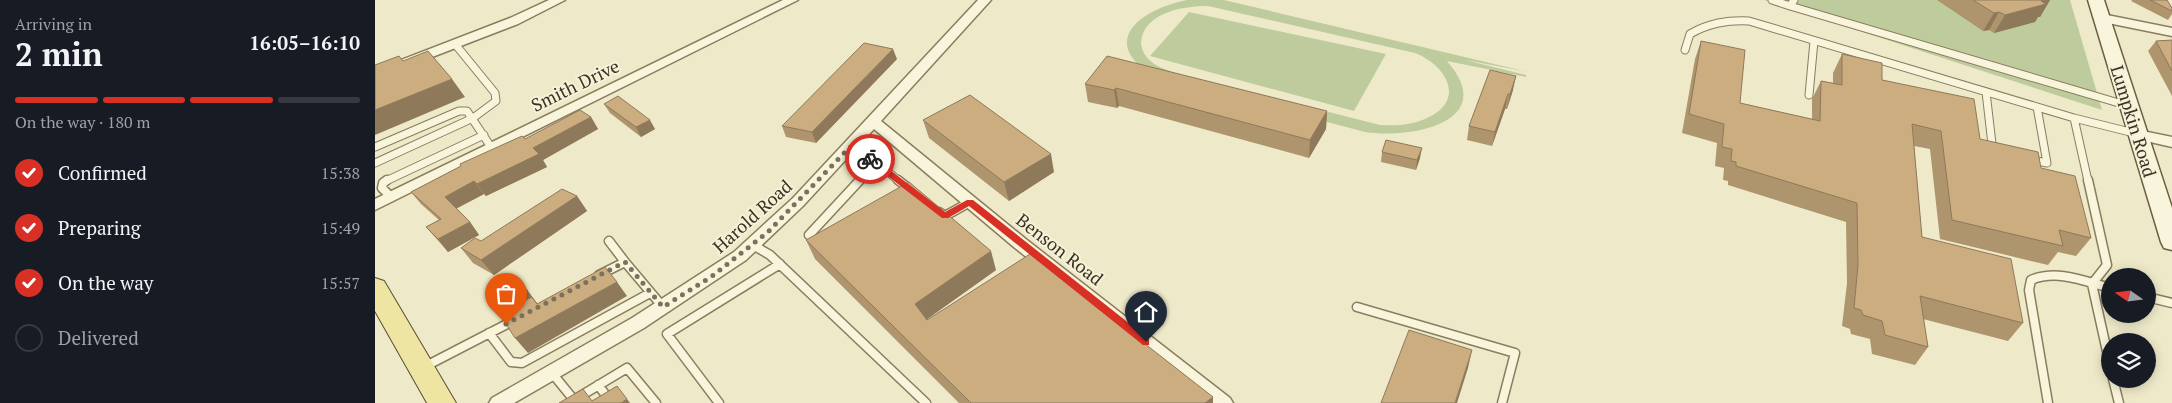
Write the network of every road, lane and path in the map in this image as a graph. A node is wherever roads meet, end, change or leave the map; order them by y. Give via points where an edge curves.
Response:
1 (559, 0) edge
2 (792, 0) edge
3 (985, 0) edge
4 (1772, 0) edge
5 (1792, 3) edge
6 (2099, 9) edge
7 (2172, 32) edge
8 (1814, 41) junction
9 (455, 44) junction
10 (1685, 50) dead end
11 (375, 75) edge
12 (1986, 92) junction
13 (1809, 95) dead end
14 (2130, 106) junction
15 (2037, 107) junction
16 (473, 118) junction
17 (2075, 118) junction
18 (874, 122) junction
19 (2138, 134) junction
20 (487, 141) junction
21 (2172, 142) edge
22 (375, 147) edge
23 (850, 147) junction
24 (2003, 152) edge
25 (2028, 159) edge
26 (876, 162) junction
27 (375, 163) edge
28 (900, 193) edge
29 (970, 202) junction
30 (375, 205) edge
31 (932, 207) edge
32 (827, 238) edge
33 (609, 241) dead end
34 (2172, 242) edge
35 (753, 244) junction
36 (625, 262) junction
37 (780, 264) junction
38 (591, 280) edge
39 (2092, 284) junction
40 (2101, 286) edge
41 (375, 288) edge
42 (650, 293) junction
43 (2156, 299) edge
44 (2172, 303) edge
45 (1357, 306) dead end
46 (663, 307) junction
47 (523, 315) edge
48 (489, 333) junction
49 (2103, 333) edge
50 (422, 368) junction
51 (552, 372) junction
52 (598, 385) junction
53 (2115, 388) edge
54 (572, 402) edge
55 (443, 403) edge
56 (498, 403) edge
57 (612, 403) edge
58 (656, 403) edge
59 (719, 403) edge
60 (926, 403) edge
61 (1224, 403) edge
62 (1502, 403) edge
63 (2047, 403) edge
64 (2119, 403) edge

1 - 9 street
2 - 20 street, Smith Drive
3 - 18 street, Harold Road
4 - 5 lane
5 - 14 lane
6 - 7 street
6 - 14 main road, Lumpkin Road
8 - 10 lane via 1767,25 1734,20 1707,23 1690,34
8 - 12 lane
8 - 13 lane
9 - 11 street
9 - 16 lane via 495,93 497,100
12 - 15 lane
12 - 24 lane via 1991,144
14 - 19 main road, Lumpkin Road
15 - 17 lane
15 - 25 lane via 2047,163
16 - 20 lane
16 - 22 lane via 467,111 459,111
16 - 27 lane
17 - 19 lane
17 - 39 lane via 2107,265
18 - 23 street, Harold Road
18 - 29 street, Benson Road
19 - 21 street
19 - 34 main road, Lumpkin Road
20 - 30 street, Smith Drive
23 - 26 lane
23 - 35 street, Harold Road
26 - 28 lane via 911,190
26 - 32 lane via 809,235 819,243
29 - 31 lane via 945,216
29 - 61 street, Benson Road
33 - 36 lane
35 - 37 lane
35 - 46 street, Harold Road via 711,277
36 - 38 lane
36 - 42 lane
37 - 59 lane via 667,334
37 - 60 lane
39 - 40 lane
39 - 49 lane
39 - 63 lane via 2052,274 2040,274 2031,280 2029,290
41 - 50 main road
42 - 46 lane
42 - 48 lane via 522,363 511,362
43 - 44 lane
45 - 62 lane via 1515,353
46 - 51 street, Harold Road
47 - 48 lane
48 - 50 lane
50 - 55 main road
51 - 54 lane
51 - 56 street, Harold Road
52 - 54 lane
52 - 57 lane
52 - 58 lane via 627,368
53 - 64 lane

